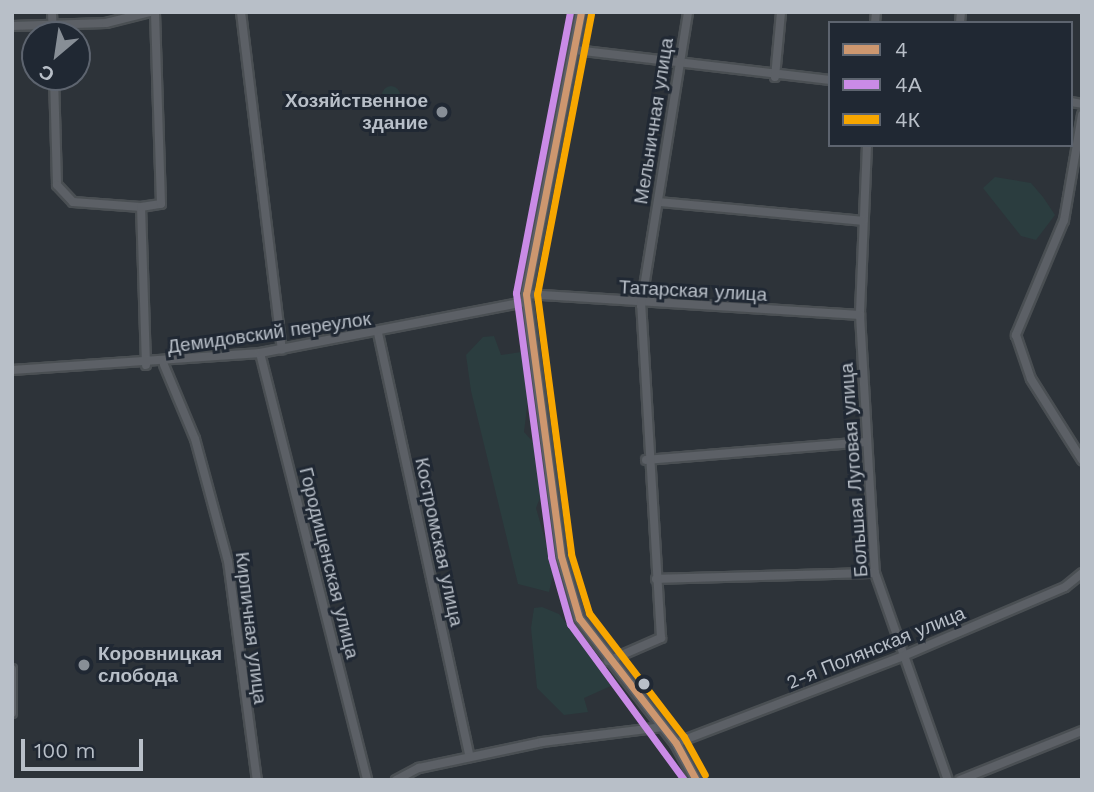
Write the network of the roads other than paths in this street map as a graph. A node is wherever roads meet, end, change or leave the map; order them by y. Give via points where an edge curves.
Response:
1 (153, 12) edge
2 (241, 12) edge
3 (581, 12) edge
4 (688, 12) edge
5 (781, 12) edge
6 (84, 21) edge
7 (575, 50) junction
8 (683, 65) junction
9 (775, 77) junction
10 (828, 80) edge
11 (54, 91) edge
12 (1082, 116) edge
13 (867, 147) edge
14 (659, 202) junction
15 (141, 207) junction
16 (863, 221) junction
17 (526, 298) junction
18 (641, 306) junction
19 (860, 315) junction
20 (378, 334) junction
21 (282, 349) junction
22 (260, 353) junction
23 (146, 365) junction
24 (164, 365) junction
25 (12, 370) edge
26 (865, 442) junction
27 (646, 460) junction
28 (1082, 460) edge
29 (875, 573) junction
30 (1082, 573) edge
31 (656, 579) junction
32 (901, 657) junction
33 (608, 661) junction
34 (12, 669) edge
35 (12, 712) edge
36 (663, 727) junction
37 (1082, 731) edge
38 (676, 743) junction
39 (470, 757) junction
40 (257, 780) edge
41 (367, 780) edge
42 (396, 780) edge
43 (696, 780) edge
44 (948, 780) edge
45 (960, 780) edge

1 - 6 street
1 - 15 street via 161,204
2 - 21 street
3 - 7 street
4 - 8 street, Мельничная улица
5 - 9 street
7 - 8 street
7 - 17 street
8 - 9 street
8 - 14 street, Мельничная улица
9 - 10 street
11 - 15 street via 57,185 73,202
12 - 28 street via 1063,220 1016,335 1031,379
13 - 16 street, Большая Луговая улица
14 - 16 street
14 - 18 street, Мельничная улица
15 - 23 street
16 - 19 street, Большая Луговая улица
17 - 18 street, Татарская улица
17 - 20 street, Демидовский переулок
17 - 33 street via 567,588
18 - 19 street, Татарская улица
18 - 27 street, Мельничная улица
19 - 26 street, Большая Луговая улица
20 - 21 street, Демидовский переулок
20 - 39 street, Костромская улица
21 - 22 street, Демидовский переулок
22 - 24 street, Демидовский переулок
22 - 41 street, Городищенская улица
23 - 24 street, Демидовский переулок
23 - 25 street, Демидовский переулок
24 - 40 street, Кирпичная улица via 195,439 228,561
26 - 27 street
26 - 29 street, Большая Луговая улица
27 - 31 street, Мельничная улица
29 - 31 street
29 - 32 street, Большая Луговая улица
30 - 32 street, 2-я Полянская улица via 1065,587
31 - 33 street, Мельничная улица via 661,638
32 - 38 street, 2-я Полянская улица
32 - 44 street, Большая Луговая улица
33 - 36 street
34 - 35 street
36 - 38 street
36 - 39 street
37 - 45 street
38 - 43 street
39 - 42 street

